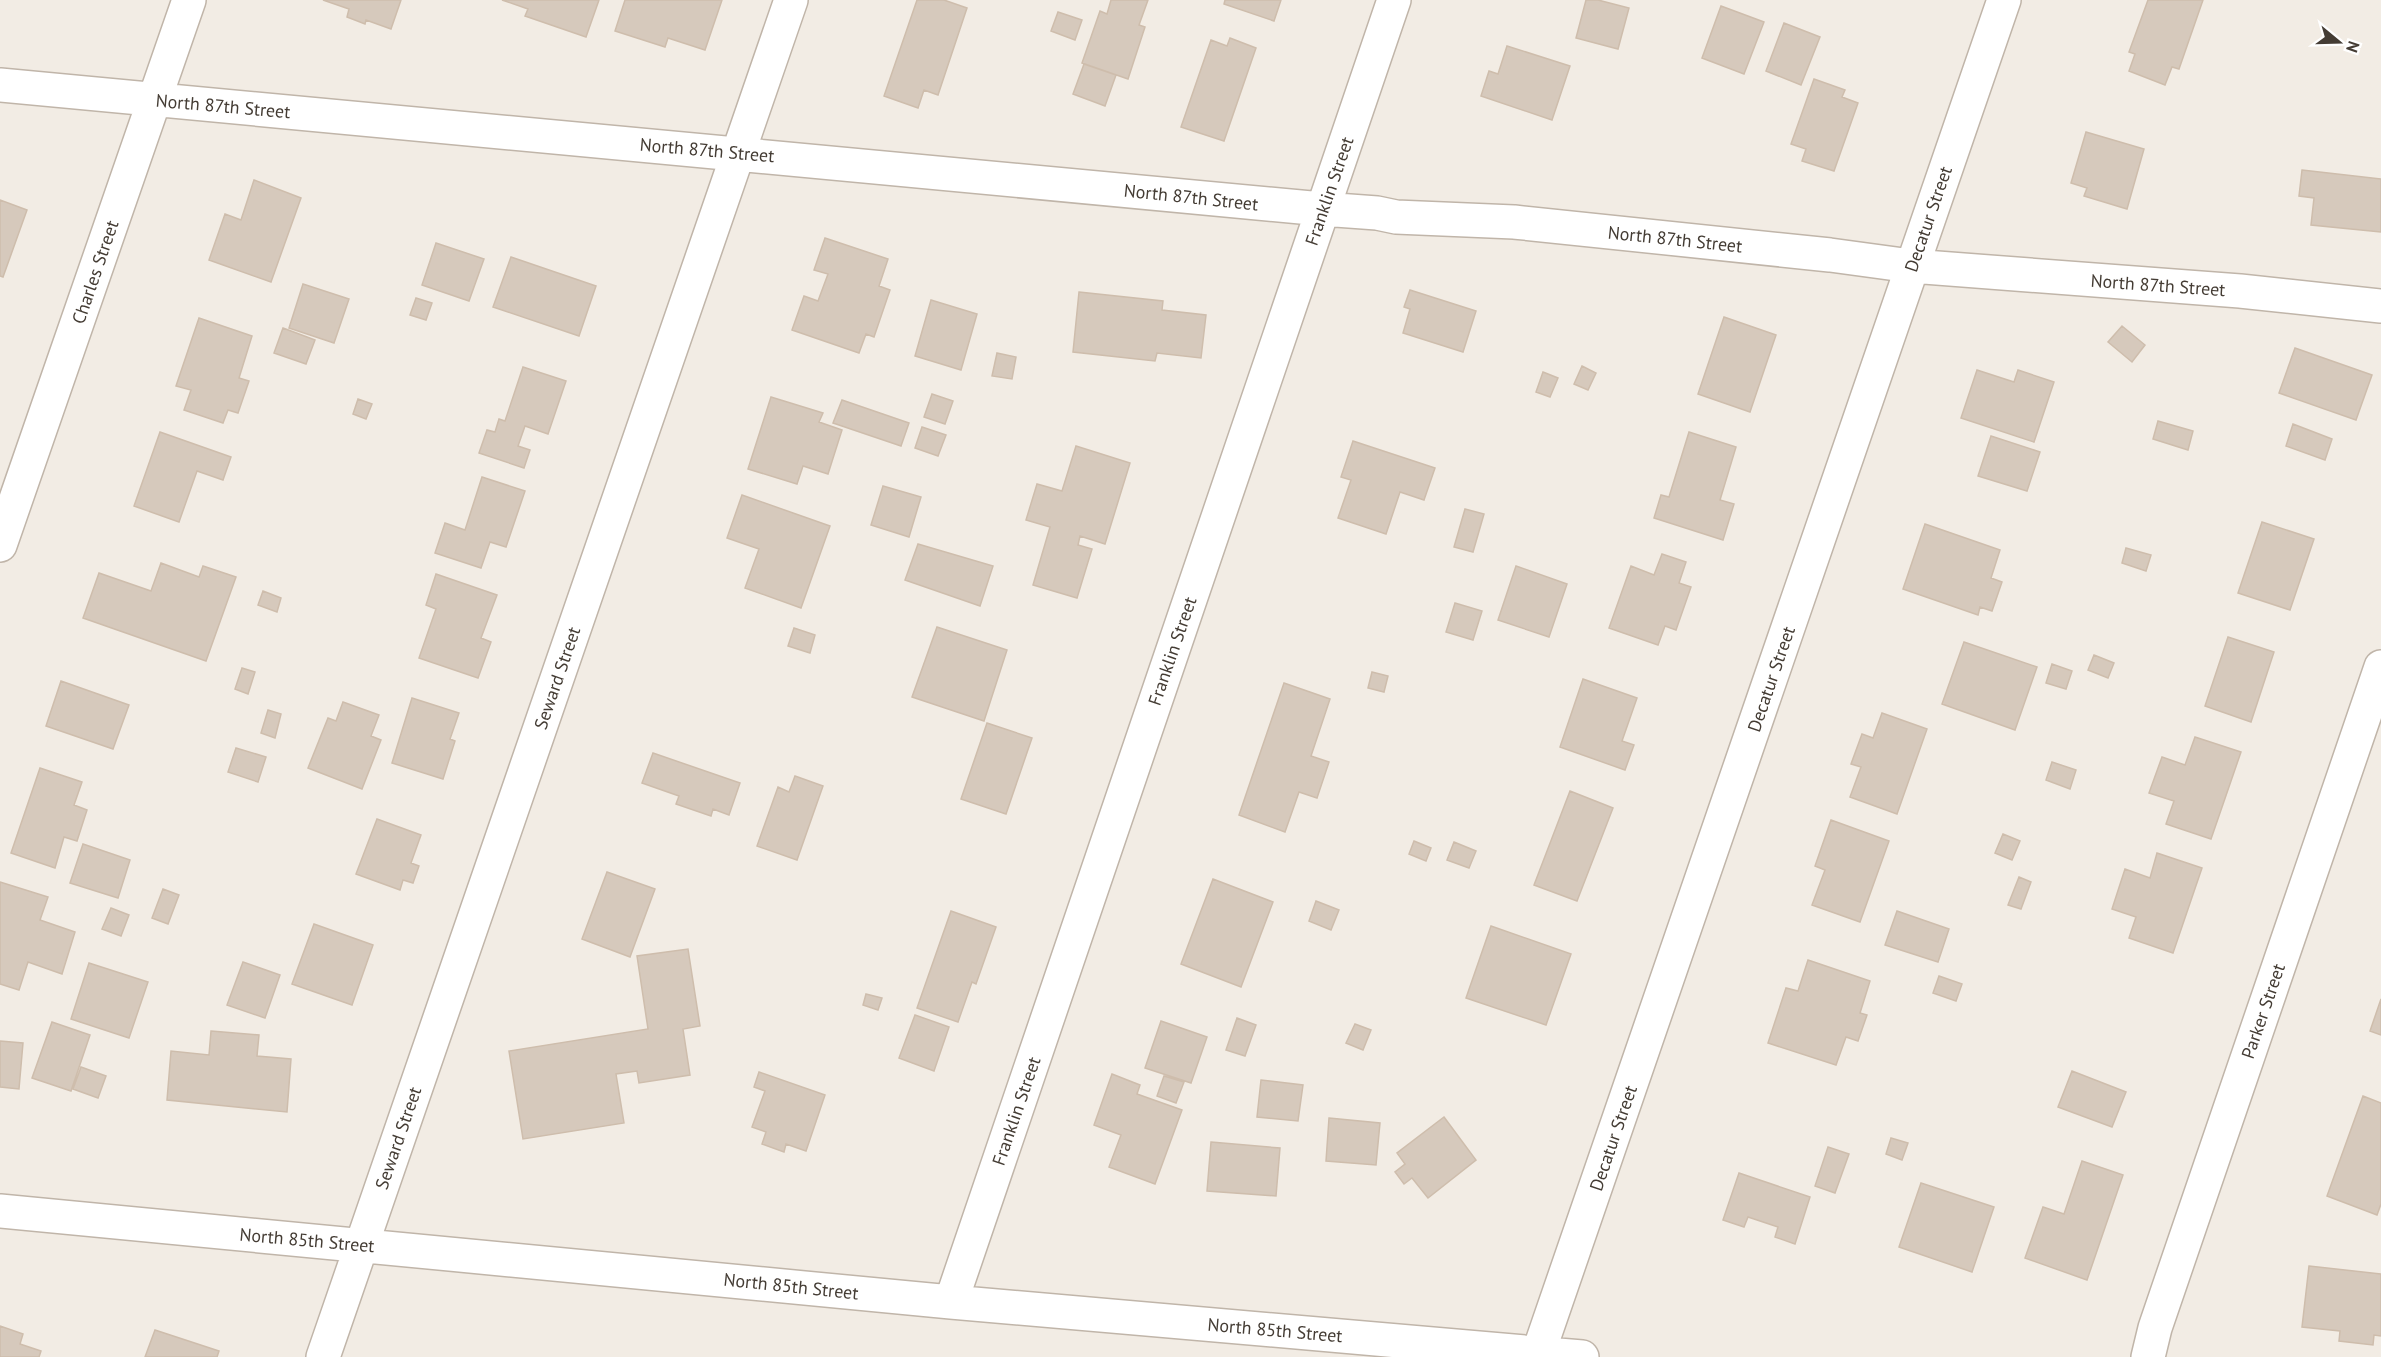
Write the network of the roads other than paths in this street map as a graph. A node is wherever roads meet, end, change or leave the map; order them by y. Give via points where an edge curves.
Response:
1 (189, 0) edge
2 (791, 0) edge
3 (1394, 0) edge
4 (2004, 0) edge
5 (0, 85) edge
6 (155, 100) junction
7 (739, 153) junction
8 (1322, 209) junction
9 (1911, 266) junction
10 (2381, 306) edge
11 (0, 544) edge
12 (2381, 667) edge
13 (0, 1211) edge
14 (362, 1245) junction
15 (951, 1302) junction
16 (1538, 1355) edge
17 (323, 1357) edge
18 (1582, 1357) edge
19 (2148, 1357) edge

1 - 6 street, Charles Street
2 - 7 street, Seward Street
3 - 8 street, Franklin Street
4 - 9 street, Decatur Street
5 - 6 street, North 87th Street
6 - 7 street, North 87th Street
6 - 11 street, Charles Street
7 - 8 street, North 87th Street
7 - 14 street, Seward Street
8 - 9 street, North 87th Street via 1514,222
8 - 15 street, Franklin Street
9 - 10 street, North 87th Street
9 - 16 street, Decatur Street
12 - 19 street, Parker Street
13 - 14 street, North 85th Street
14 - 15 street, North 85th Street
14 - 17 street, Seward Street
15 - 16 street, North 85th Street
16 - 18 street, North 85th Street

